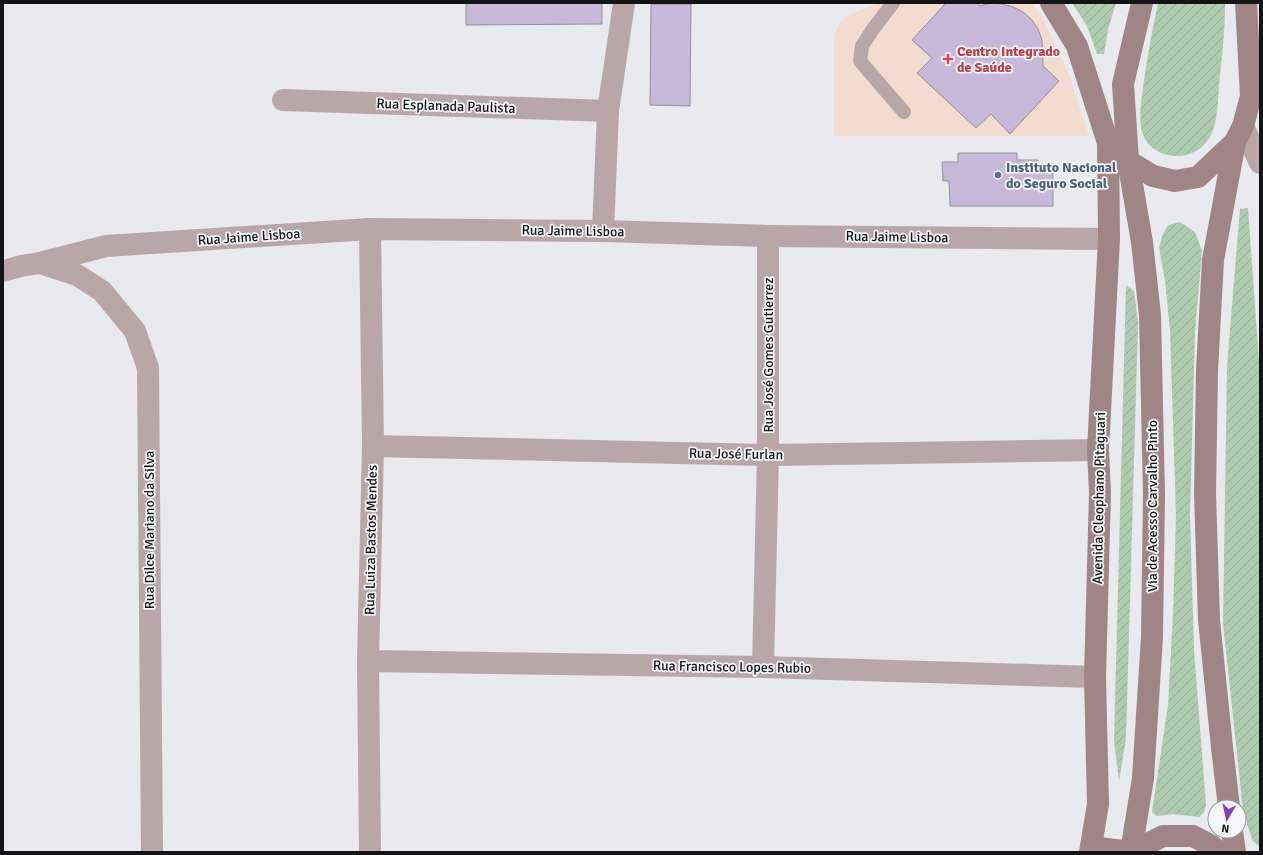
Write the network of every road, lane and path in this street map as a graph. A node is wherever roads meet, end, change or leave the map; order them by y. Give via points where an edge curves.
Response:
1 (624, 3) edge
2 (893, 3) edge
3 (1050, 3) edge
4 (1142, 3) edge
5 (1246, 3) edge
6 (1255, 95) edge
7 (283, 100) dead end
8 (608, 111) junction
9 (904, 112) dead end
10 (1239, 134) junction
11 (1108, 143) junction
12 (1128, 162) junction
13 (1260, 163) edge
14 (370, 229) junction
15 (603, 230) junction
16 (768, 236) junction
17 (1109, 239) junction
18 (40, 264) junction
19 (3, 271) edge
20 (373, 446) junction
21 (1098, 450) junction
22 (768, 455) junction
23 (368, 661) junction
24 (763, 667) junction
25 (1095, 677) junction
26 (1228, 799) edge
27 (1233, 839) edge
28 (1090, 850) edge
29 (152, 852) edge
30 (370, 852) edge
31 (1131, 852) edge
32 (1218, 852) edge
33 (1235, 852) edge

1 - 8 street
2 - 9 lane via 862,46 860,61
3 - 11 main road, Avenida Cleophano Pitaguari via 1077,46
4 - 12 main road, Via de Acesso Carvalho Pinto via 1123,84
5 - 6 main road
6 - 10 main road
7 - 8 street, Rua Esplanada Paulista
8 - 15 street
10 - 12 main road, Avenida Cleophano Pitaguari via 1198,177 1175,181 1153,176
10 - 13 street
10 - 26 main road via 1213,260 1207,370 1205,493 1209,620
11 - 12 main road, Avenida Cleophano Pitaguari
11 - 17 main road, Avenida Cleophano Pitaguari
12 - 31 main road, Via de Acesso Carvalho Pinto via 1142,242 1150,315 1154,494 1152,637 1143,778
14 - 15 street, Rua Jaime Lisboa
14 - 18 street, Rua Jaime Lisboa via 106,246
14 - 20 street, Rua Luiza Bastos Mendes
15 - 16 street, Rua Jaime Lisboa
16 - 17 street, Rua Jaime Lisboa
16 - 22 street, Rua José Gomes Gutierrez
17 - 21 main road, Avenida Cleophano Pitaguari
18 - 19 street
18 - 29 street, Rua Dilce Mariano da Silva via 77,275 102,291 135,331 148,368
20 - 22 street, Rua José Furlan
20 - 23 street, Rua Luiza Bastos Mendes
21 - 22 street, Rua José Furlan
21 - 25 main road, Avenida Cleophano Pitaguari via 1100,493
22 - 24 street, Rua José Gomes Gutierrez
23 - 24 street, Rua Francisco Lopes Rubio
23 - 30 street, Rua Luiza Bastos Mendes
24 - 25 street, Rua Francisco Lopes Rubio
25 - 28 main road, Avenida Cleophano Pitaguari via 1098,804
27 - 33 main road
28 - 31 main road
31 - 32 main road via 1163,836 1193,836

